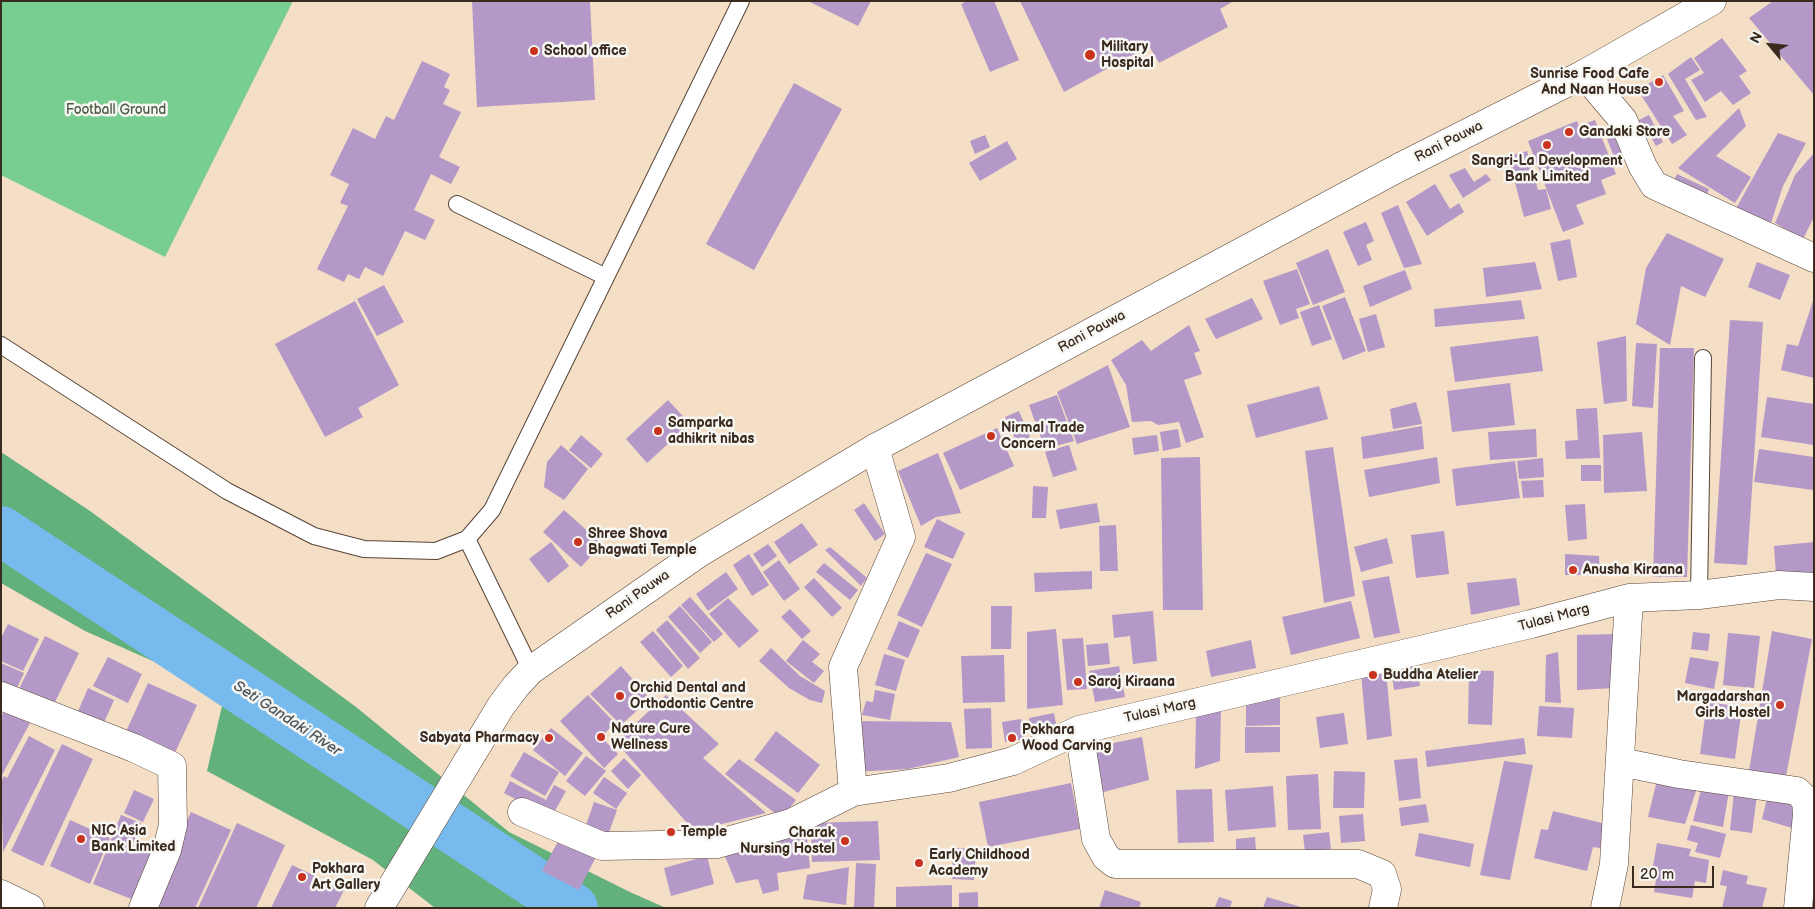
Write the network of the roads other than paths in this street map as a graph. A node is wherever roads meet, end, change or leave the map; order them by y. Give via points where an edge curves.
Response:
1 (741, 1) edge
2 (1712, 1) edge
3 (1584, 74) junction
4 (457, 204) dead end
5 (1814, 258) edge
6 (606, 277) junction
7 (1, 345) edge
8 (1703, 358) dead end
9 (875, 448) junction
10 (467, 540) junction
11 (1814, 588) edge
12 (1699, 595) junction
13 (1629, 598) junction
14 (531, 670) junction
15 (1, 696) edge
16 (1079, 730) junction
17 (1621, 762) junction
18 (853, 792) junction
19 (522, 812) dead end
20 (1, 894) edge
21 (30, 908) edge
22 (143, 908) edge
23 (380, 908) edge
24 (1383, 908) edge
25 (1605, 908) edge
26 (1798, 908) edge

1 - 6 lane
2 - 3 street, Rani Pauwa
3 - 5 street via 1622,120 1654,185
3 - 9 street, Rani Pauwa via 1400,167
4 - 6 lane
6 - 10 lane via 492,510
7 - 10 lane via 227,491 314,536 364,549 436,551
8 - 12 lane
9 - 14 street, Rani Pauwa via 699,553
9 - 18 street via 901,536 843,667
10 - 14 lane
11 - 12 street, Tulasi Marg via 1779,585
12 - 13 street, Tulasi Marg
13 - 16 street, Tulasi Marg
13 - 17 street
14 - 23 street, Rani Pauwa via 501,706
15 - 22 street via 172,766 173,824 167,850
16 - 18 street, Tulasi Marg via 1013,761 958,776
16 - 24 street via 1096,839 1106,857 1115,864 1358,864 1382,874 1387,888
17 - 25 street via 1614,864
17 - 26 street via 1797,791 1806,800 1807,814
18 - 19 street, Tulasi Marg via 791,823 717,844 602,846
20 - 21 street

